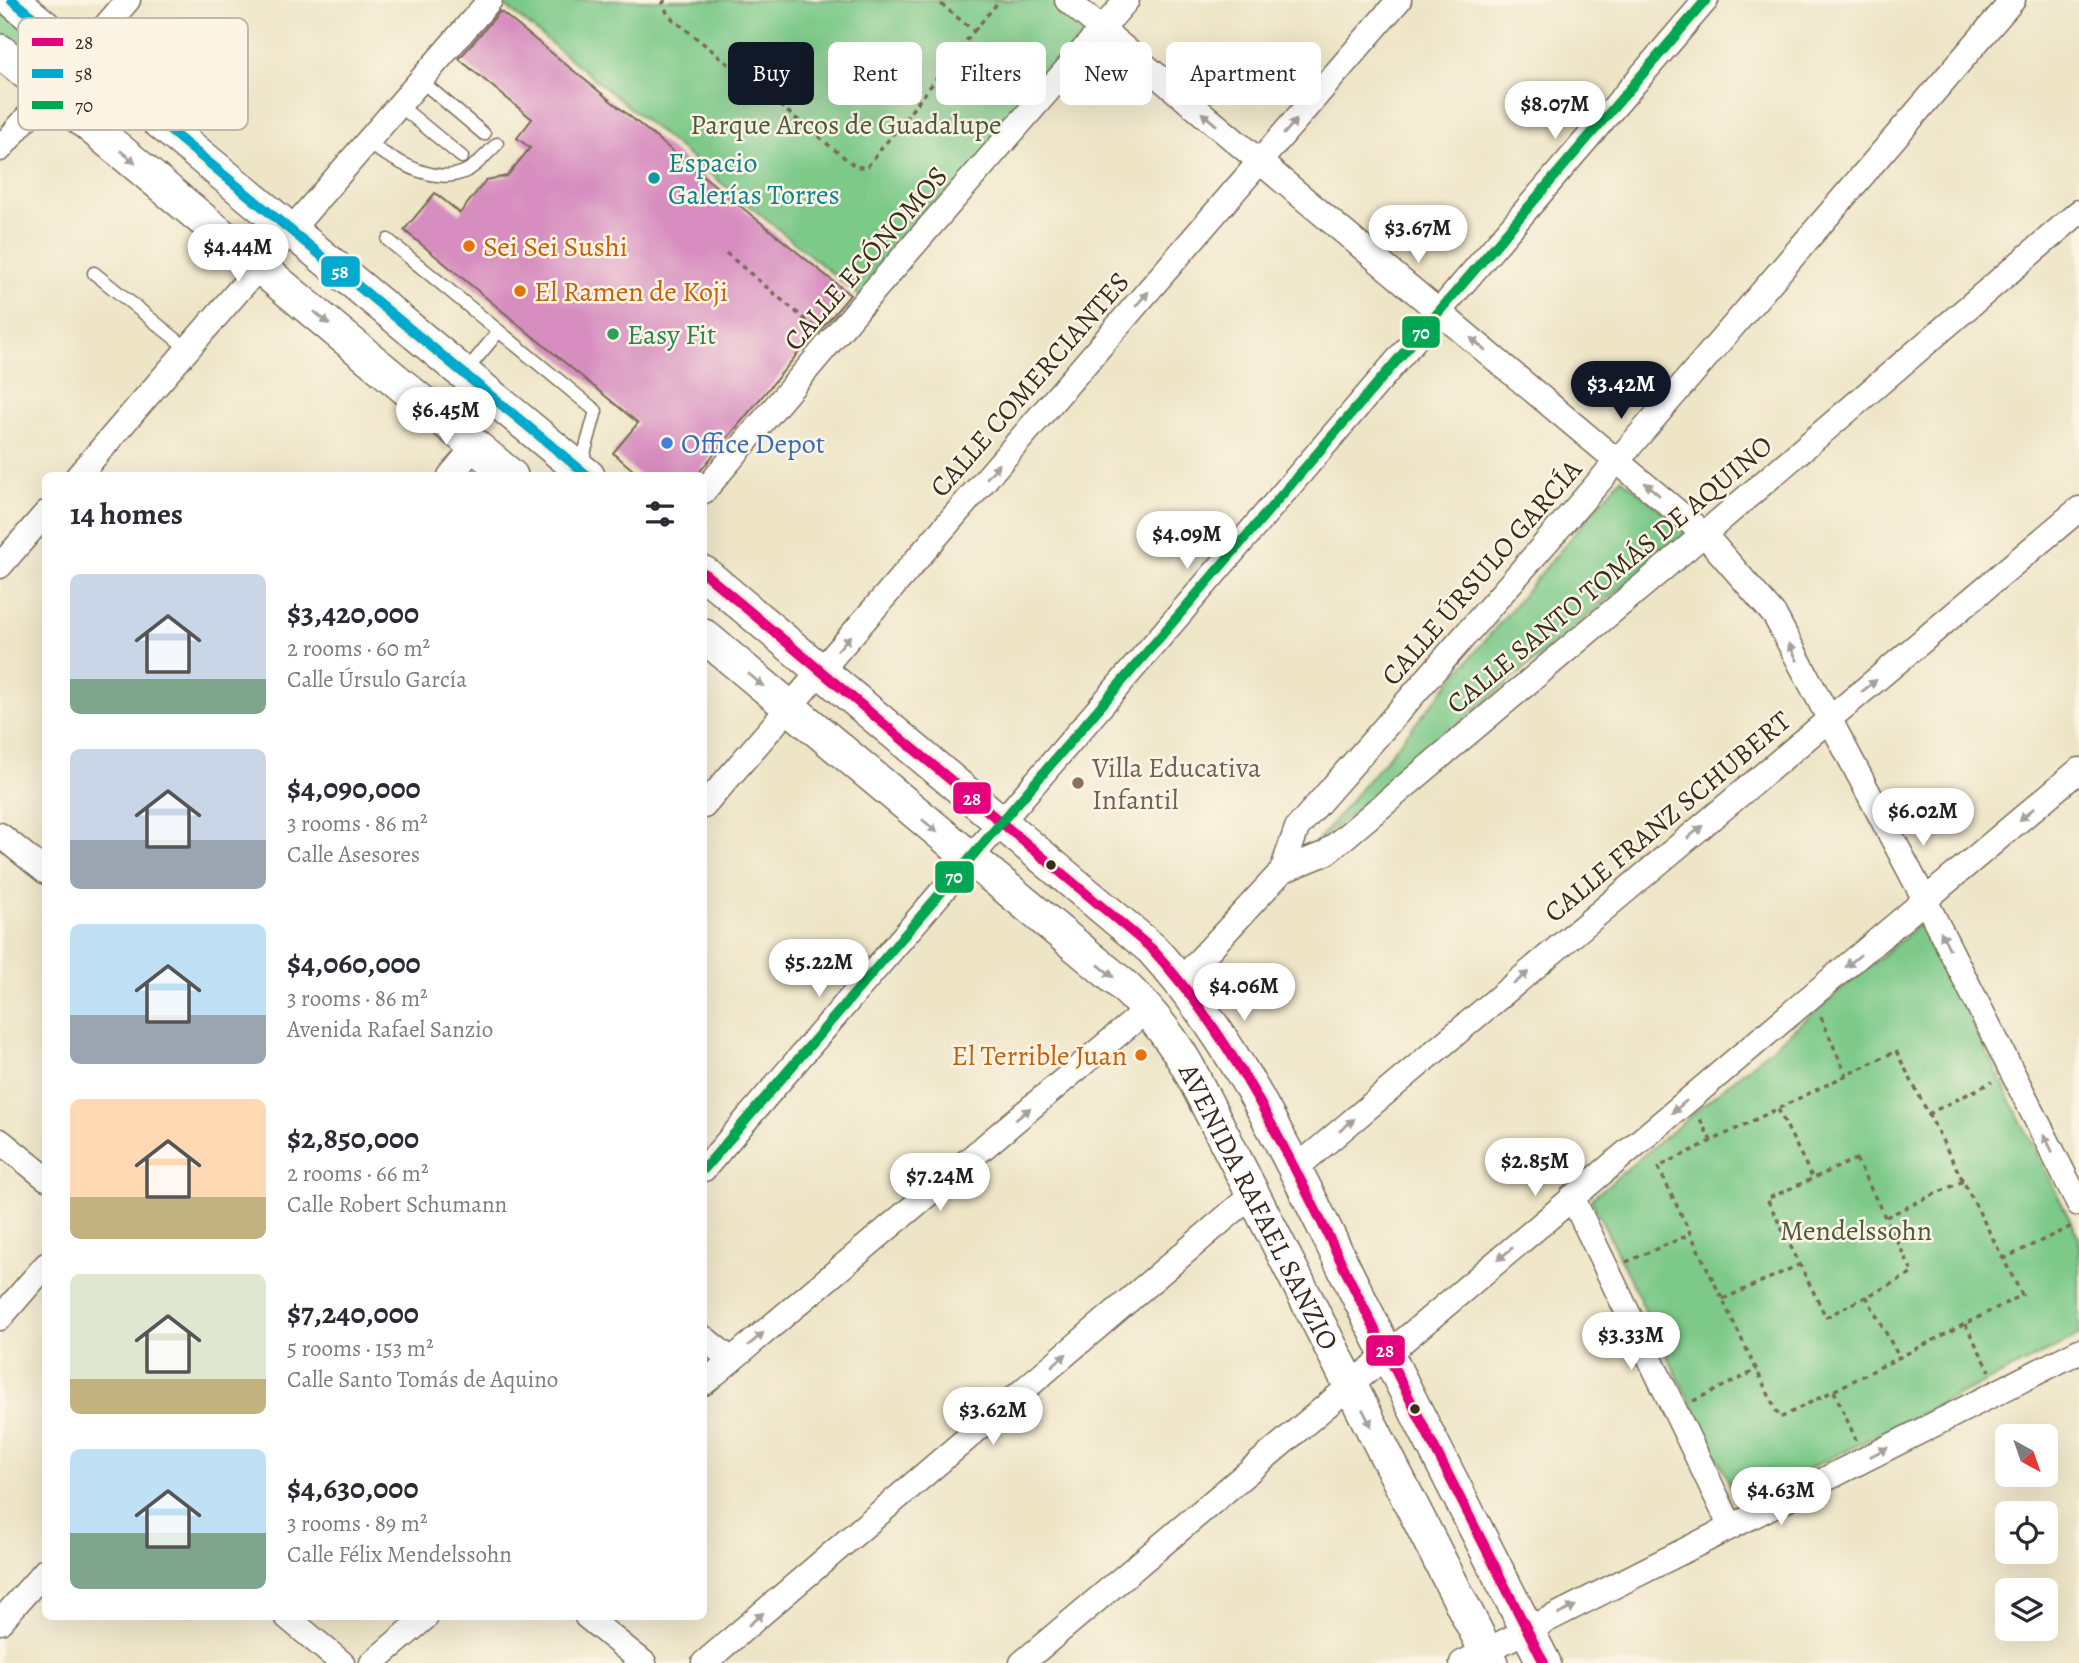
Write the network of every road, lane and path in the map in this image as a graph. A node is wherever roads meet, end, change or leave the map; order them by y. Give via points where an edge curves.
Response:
1 (12, 0) edge
2 (128, 0) edge
3 (490, 0) edge
4 (664, 0) edge
5 (936, 0) edge
6 (1000, 0) edge
7 (1067, 0) edge
8 (1127, 0) edge
9 (1399, 0) edge
10 (1706, 0) edge
11 (2012, 0) edge
12 (33, 18) edge
13 (113, 18) edge
14 (1102, 29) junction
15 (974, 31) junction
16 (0, 51) edge
17 (18, 66) edge
18 (420, 80) junction
19 (399, 105) junction
20 (18, 128) edge
21 (96, 130) edge
22 (168, 130) edge
23 (484, 134) dead end
24 (366, 143) junction
25 (497, 144) dead end
26 (0, 149) edge
27 (462, 157) dead end
28 (1260, 162) junction
29 (2079, 212) edge
30 (290, 232) junction
31 (388, 240) dead end
32 (726, 253) dead end
33 (259, 266) junction
34 (94, 273) dead end
35 (1439, 312) junction
36 (499, 331) junction
37 (832, 342) junction
38 (187, 349) junction
39 (463, 374) junction
40 (475, 446) junction
41 (1618, 460) junction
42 (81, 472) edge
43 (453, 472) edge
44 (506, 472) edge
45 (582, 472) edge
46 (583, 472) edge
47 (707, 488) edge
48 (2079, 509) edge
49 (42, 518) edge
50 (1704, 534) junction
51 (0, 566) edge
52 (707, 576) edge
53 (707, 639) edge
54 (819, 671) junction
55 (788, 707) junction
56 (1828, 719) junction
57 (2079, 770) edge
58 (707, 802) edge
59 (1001, 822) junction
60 (0, 835) edge
61 (970, 859) junction
62 (42, 869) edge
63 (1282, 871) junction
64 (1925, 901) junction
65 (1181, 980) junction
66 (1812, 995) junction
67 (1148, 1009) junction
68 (2012, 1073) junction
69 (1846, 1075) junction
70 (1778, 1109) junction
71 (1928, 1114) junction
72 (0, 1141) edge
73 (707, 1166) edge
74 (1295, 1169) junction
75 (42, 1175) edge
76 (1813, 1178) junction
77 (1963, 1181) junction
78 (1252, 1195) junction
79 (1572, 1197) junction
80 (2079, 1204) edge
81 (1885, 1217) junction
82 (2079, 1222) edge
83 (1691, 1234) junction
84 (2003, 1259) junction
85 (1801, 1264) junction
86 (42, 1270) edge
87 (1607, 1270) junction
88 (1866, 1296) junction
89 (1723, 1298) junction
90 (0, 1318) edge
91 (1965, 1324) junction
92 (707, 1340) edge
93 (2079, 1351) edge
94 (1387, 1353) junction
95 (1899, 1357) junction
96 (731, 1360) junction
97 (1757, 1370) junction
98 (707, 1380) edge
99 (1350, 1384) junction
100 (2000, 1390) junction
101 (1834, 1391) junction
102 (1674, 1409) junction
103 (1865, 1459) junction
104 (1731, 1527) junction
105 (42, 1575) edge
106 (291, 1620) edge
107 (422, 1620) edge
108 (591, 1620) edge
109 (0, 1622) edge
110 (1527, 1630) junction
111 (1480, 1659) edge
112 (342, 1663) edge
113 (372, 1663) edge
114 (644, 1663) edge
115 (704, 1663) edge
116 (1021, 1663) edge
117 (1544, 1663) edge

1 - 12 main road
2 - 13 street
3 - 18 street
4 - 15 path via 668,15 856,167 867,167
5 - 15 path
6 - 15 path
7 - 14 street
8 - 14 street, CALLE ECÓNOMOS
28 -> 9 street, CALLE COMERCIANTES
10 - 35 street
11 - 41 street, CALLE ÚRSULO GARCÍA
28 -> 14 street
14 - 37 street, CALLE ECÓNOMOS
16 - 17 main road
18 - 19 street
18 - 23 lane
19 - 24 street
19 - 27 lane
20 - 26 street
21 -> 33 main road
22 - 30 main road
24 - 25 lane via 403,164 444,177 468,170
24 - 30 street
28 - 35 street
54 -> 28 street, CALLE COMERCIANTES
29 - 50 street, CALLE SANTO TOMÁS DE AQUINO
30 - 33 street
30 - 39 main road
31 - 36 lane
32 - 37 path
33 - 38 street
33 -> 40 main road
34 - 38 lane
41 -> 35 street
35 - 59 street
36 - 39 lane
36 - 46 lane via 596,411
37 - 47 street, CALLE ECÓNOMOS
38 - 42 street
39 - 45 main road
40 - 43 street
40 - 44 main road
50 -> 41 street
41 - 63 street, CALLE ÚRSULO GARCÍA via 1297,828
56 -> 48 street, CALLE FRANZ SCHUBERT
49 - 51 street
56 -> 50 street via 1774,616
50 - 63 street, CALLE SANTO TOMÁS DE AQUINO via 1326,853
52 - 54 main road, AVENIDA RAFAEL SANZIO
53 -> 55 main road, AVENIDA RAFAEL SANZIO
54 - 55 street, CALLE COMERCIANTES
54 - 59 main road, AVENIDA RAFAEL SANZIO
55 - 58 street, CALLE COMERCIANTES
55 -> 61 main road, AVENIDA RAFAEL SANZIO
56 - 64 street
74 -> 56 street, CALLE FRANZ SCHUBERT
57 -> 64 street
59 - 61 street
59 - 65 main road, AVENIDA RAFAEL SANZIO via 1153,948
60 - 62 street
61 -> 67 main road, AVENIDA RAFAEL SANZIO
61 - 73 street
63 - 65 street, CALLE SANTO TOMÁS DE AQUINO
64 -> 66 street
68 -> 64 street
65 - 74 main road, AVENIDA RAFAEL SANZIO via 1217,1031
66 - 69 path
66 -> 79 street
67 - 78 main road, AVENIDA RAFAEL SANZIO via 1188,1067
96 -> 67 street
68 - 71 path
80 -> 68 street
69 - 70 path
69 - 71 path via 1896,1051
70 - 76 path
70 - 83 path via 1658,1167
71 - 77 path
72 - 75 street
74 - 94 main road, AVENIDA RAFAEL SANZIO
76 - 81 path via 1856,1159
76 - 85 path via 1767,1199
77 - 81 path
77 - 84 path
78 - 99 main road, AVENIDA RAFAEL SANZIO
115 -> 78 street
79 - 87 street
79 -> 94 street
81 - 88 path via 1913,1273
82 - 84 path
83 - 87 path
83 - 89 path
84 - 91 path via 2022,1295
85 - 88 path via 1826,1317
85 - 89 path
86 - 90 street
87 - 102 street
88 - 95 path
89 - 97 path
91 - 95 path
91 - 100 path
92 - 96 street
93 - 100 street
94 - 99 street
94 - 110 main road, AVENIDA RAFAEL SANZIO
95 - 101 path
96 - 98 street
97 - 101 path via 1780,1418
97 - 102 path
99 -> 111 main road, AVENIDA RAFAEL SANZIO
99 - 116 street
103 -> 100 street
101 - 103 path
102 - 104 street
103 - 104 street
110 -> 104 street
105 - 109 street
106 - 112 street
107 - 113 street
108 - 114 street
110 - 111 street
110 - 117 main road, AVENIDA RAFAEL SANZIO

